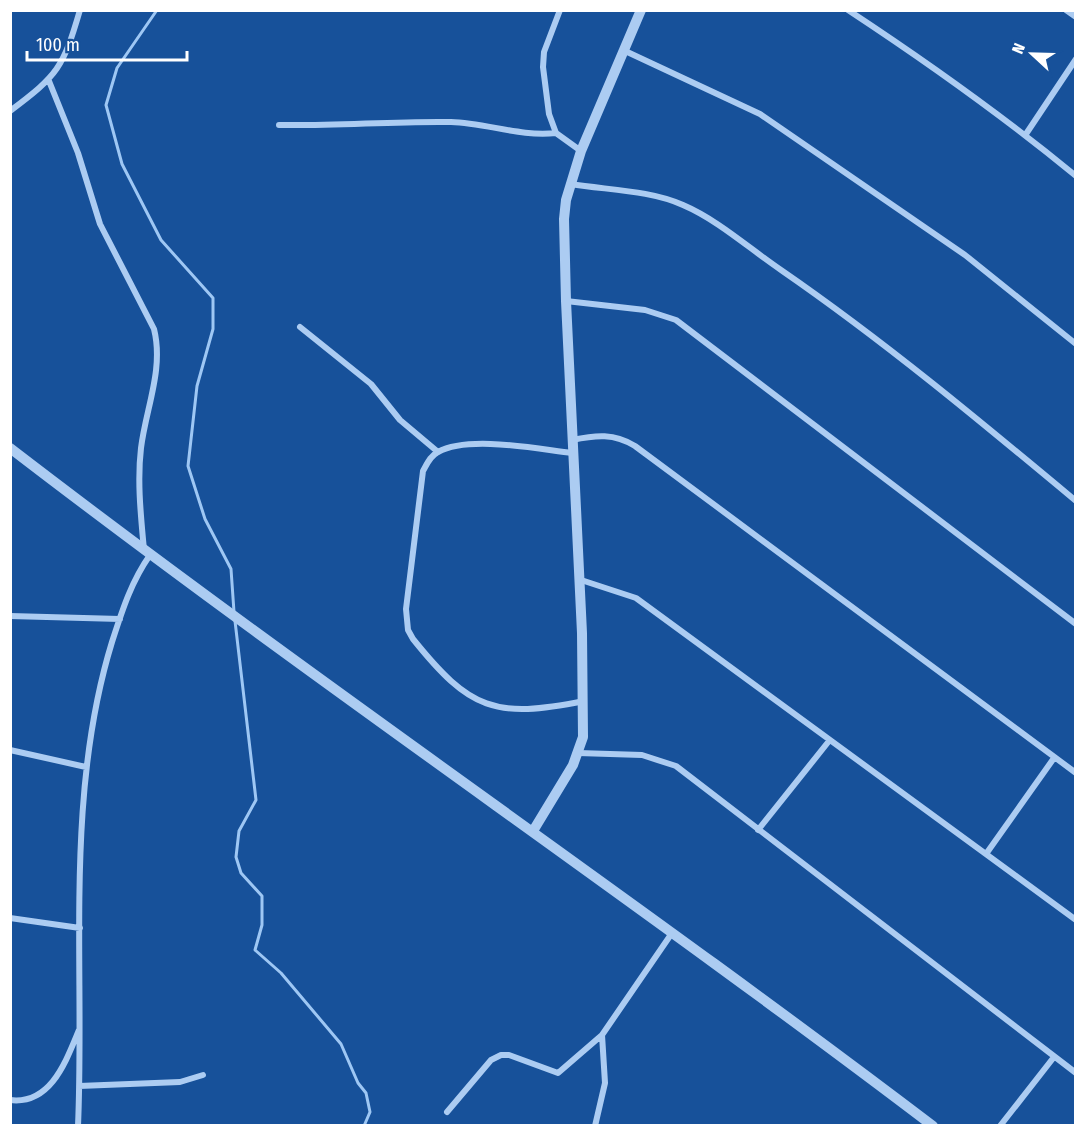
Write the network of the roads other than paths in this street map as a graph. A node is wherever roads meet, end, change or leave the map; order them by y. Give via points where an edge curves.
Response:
1 (80, 10) edge
2 (560, 10) edge
3 (641, 10) edge
4 (848, 10) edge
5 (1065, 10) edge
6 (1076, 17) edge
7 (623, 50) junction
8 (1076, 59) edge
9 (49, 81) junction
10 (10, 111) edge
11 (279, 124) dead end
12 (556, 133) junction
13 (1026, 134) junction
14 (581, 151) junction
15 (1076, 176) edge
16 (570, 184) junction
17 (566, 301) junction
18 (300, 327) dead end
19 (1076, 344) edge
20 (572, 440) junction
21 (10, 448) edge
22 (438, 452) junction
23 (572, 453) junction
24 (1076, 501) edge
25 (147, 553) junction
26 (578, 579) junction
27 (10, 616) edge
28 (120, 619) junction
29 (1076, 624) edge
30 (584, 702) junction
31 (829, 741) junction
32 (10, 750) edge
33 (578, 753) junction
34 (1054, 758) junction
35 (86, 767) junction
36 (1076, 773) edge
37 (758, 830) junction
38 (533, 831) junction
39 (986, 854) junction
40 (10, 918) edge
41 (1076, 920) edge
42 (80, 928) junction
43 (672, 933) junction
44 (81, 1024) junction
45 (602, 1035) junction
46 (1054, 1057) junction
47 (1076, 1073) edge
48 (203, 1075) dead end
49 (79, 1086) junction
50 (10, 1100) edge
51 (447, 1112) dead end
52 (78, 1125) edge
53 (595, 1125) edge
54 (933, 1125) edge
55 (1000, 1125) edge

1 - 9 street via 66,54
2 - 12 street via 544,52 543,67 549,114
3 - 7 street
4 - 13 street
5 - 6 street
7 - 14 street
7 - 19 street via 760,114 965,255
8 - 13 street
9 - 10 street
9 - 25 street via 78,153 100,224 154,329 158,345 158,366 141,450 140,502
11 - 12 street via 450,122 528,135
12 - 14 street
13 - 15 street
14 - 16 street
16 - 17 street via 564,219
16 - 24 street via 660,198 708,220 842,312
17 - 20 street
17 - 29 street via 645,310 676,320
18 - 22 street via 371,384 400,420
20 - 23 street
20 - 34 street via 593,435 623,438
21 - 25 street
22 - 23 street via 468,445
22 - 30 street via 423,471 405,609 408,630 428,656 476,700 512,711
23 - 26 street
25 - 28 street
25 - 38 street
26 - 30 street
26 - 31 street via 636,598
27 - 28 street
28 - 35 street via 102,676
30 - 33 street via 583,737
31 - 37 street
31 - 39 street
32 - 35 street
33 - 37 street via 661,759 676,766
33 - 38 street
34 - 36 street
34 - 39 street
35 - 42 street
37 - 46 street
38 - 43 street
39 - 41 street
40 - 42 street
42 - 44 street
43 - 45 street
43 - 54 street
44 - 49 street
44 - 50 street via 69,1054 46,1090 31,1101
45 - 51 street via 558,1073 509,1054 491,1060
45 - 53 street via 604,1083
46 - 47 street
46 - 55 street
48 - 49 street via 180,1082
49 - 52 street

